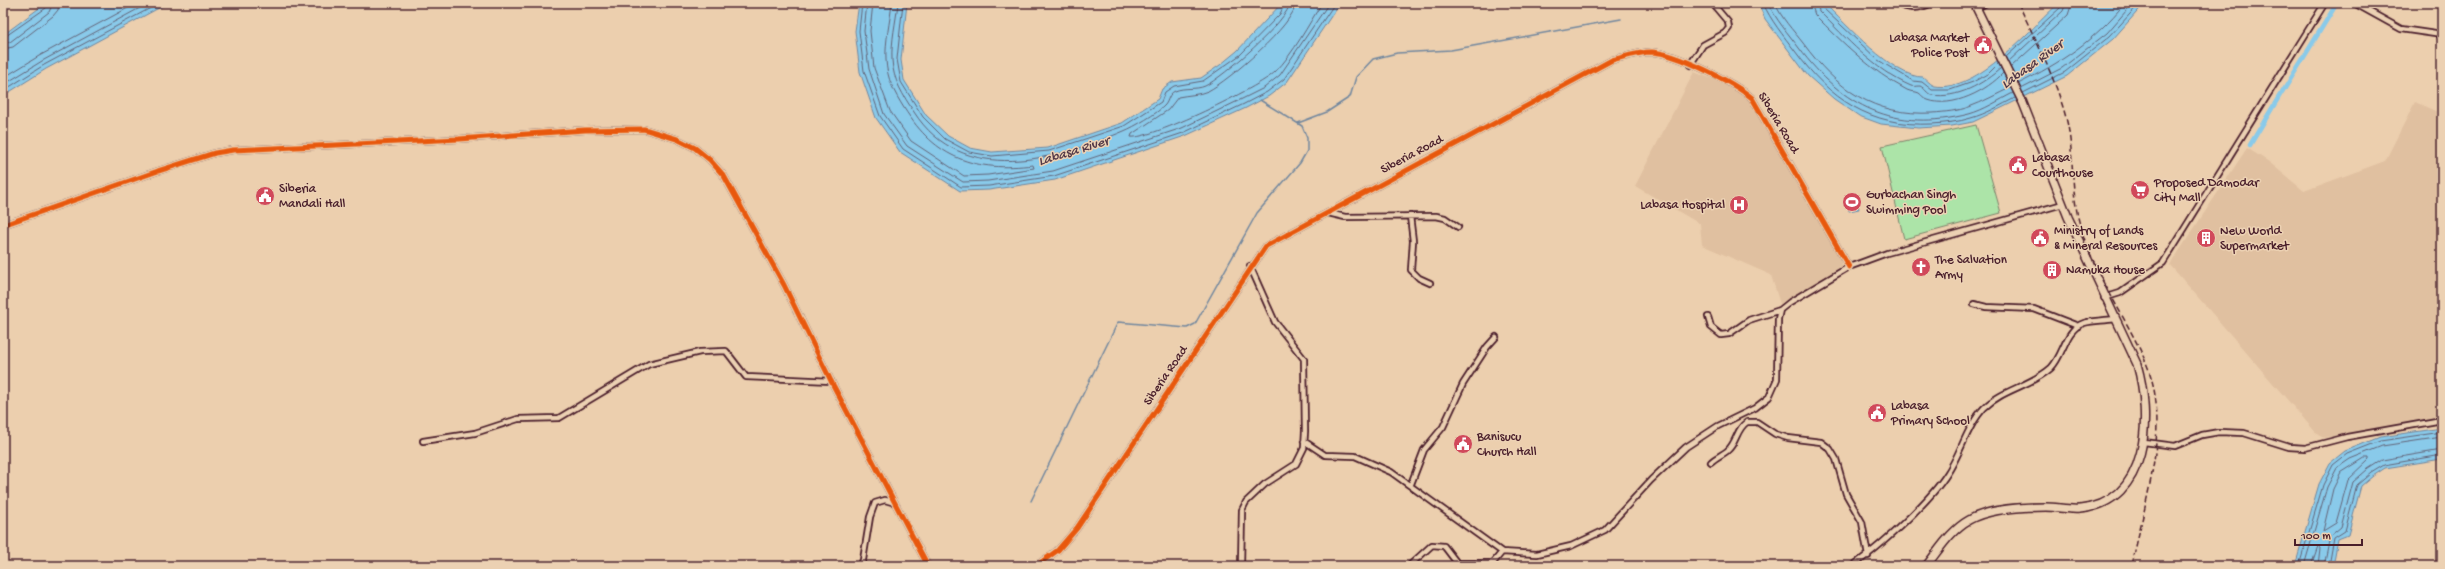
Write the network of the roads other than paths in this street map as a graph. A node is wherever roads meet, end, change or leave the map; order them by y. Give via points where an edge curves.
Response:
1 (1712, 3) edge
2 (1896, 3) edge
3 (1986, 3) edge
4 (2324, 3) edge
5 (2354, 3) edge
6 (1929, 4) edge
7 (1975, 5) edge
8 (2442, 35) edge
9 (1690, 65) junction
10 (2063, 204) junction
11 (1328, 213) junction
12 (1410, 216) junction
13 (3, 226) edge
14 (1458, 227) dead end
15 (1250, 266) junction
16 (1849, 267) junction
17 (1430, 284) dead end
18 (2104, 298) junction
19 (1974, 304) dead end
20 (1780, 310) junction
21 (1708, 317) dead end
22 (2114, 319) junction
23 (2078, 326) junction
24 (1496, 336) dead end
25 (831, 381) junction
26 (2442, 420) edge
27 (423, 441) dead end
28 (1304, 442) junction
29 (2144, 442) junction
30 (1711, 462) dead end
31 (1411, 484) junction
32 (895, 503) junction
33 (1502, 552) junction
34 (1868, 556) junction
35 (860, 566) edge
36 (928, 566) edge
37 (1036, 566) edge
38 (1241, 566) edge
39 (1409, 566) edge
40 (1852, 566) edge
41 (1926, 566) edge

1 - 9 street via 1724,16 1729,28 1703,45
2 - 6 street via 1905,8
3 - 7 street
4 - 18 street via 2163,263 2120,293
5 - 8 street via 2401,29
7 - 10 main road via 2023,103
9 - 11 street, Siberia Road via 1652,52 1612,60
9 - 16 street, Siberia Road via 1740,88 1752,98
10 - 16 street via 1887,253
10 - 18 main road
11 - 12 street via 1345,217
11 - 15 street, Siberia Road via 1266,246
12 - 14 street via 1445,218
12 - 17 street via 1414,241 1411,270
13 - 25 street via 158,171 228,151 585,130 644,129 677,139 695,148 724,176 784,285
15 - 28 street via 1275,322 1304,359
15 - 37 street, Siberia Road via 1077,528 1058,550
16 - 20 street
18 - 22 main road
19 - 23 street via 2034,309
20 - 21 street via 1749,320 1729,334 1721,335 1711,327
20 - 33 street via 1777,331 1777,379 1769,397 1686,447 1604,530 1591,538 1537,554
22 - 23 street via 2090,321
22 - 29 main road via 2137,364 2144,390
23 - 34 street via 2050,368 2029,382 1999,396 1983,410 1947,475
24 - 31 street via 1463,384 1443,427 1424,450
25 - 27 street via 746,377 726,351 700,352 649,364 559,418 518,419 475,433
25 - 32 street
26 - 29 street via 2347,437 2305,448 2289,447 2244,433 2219,432 2202,435 2175,446
28 - 31 street via 1325,455 1354,456 1366,460
28 - 38 street via 1296,464 1265,484 1246,502 1242,510
29 - 41 main road via 2129,481 2095,506 2079,509 2047,507 1987,513 1970,520 1955,531
30 - 34 street via 1728,450 1737,432 1747,422 1757,422 1775,434 1788,438 1821,442 1830,449 1836,459 1846,494 1862,522
31 - 33 street
32 - 35 street via 885,500 875,503
32 - 36 street
33 - 39 street via 1493,563 1457,563 1444,546 1432,545
34 - 40 street

